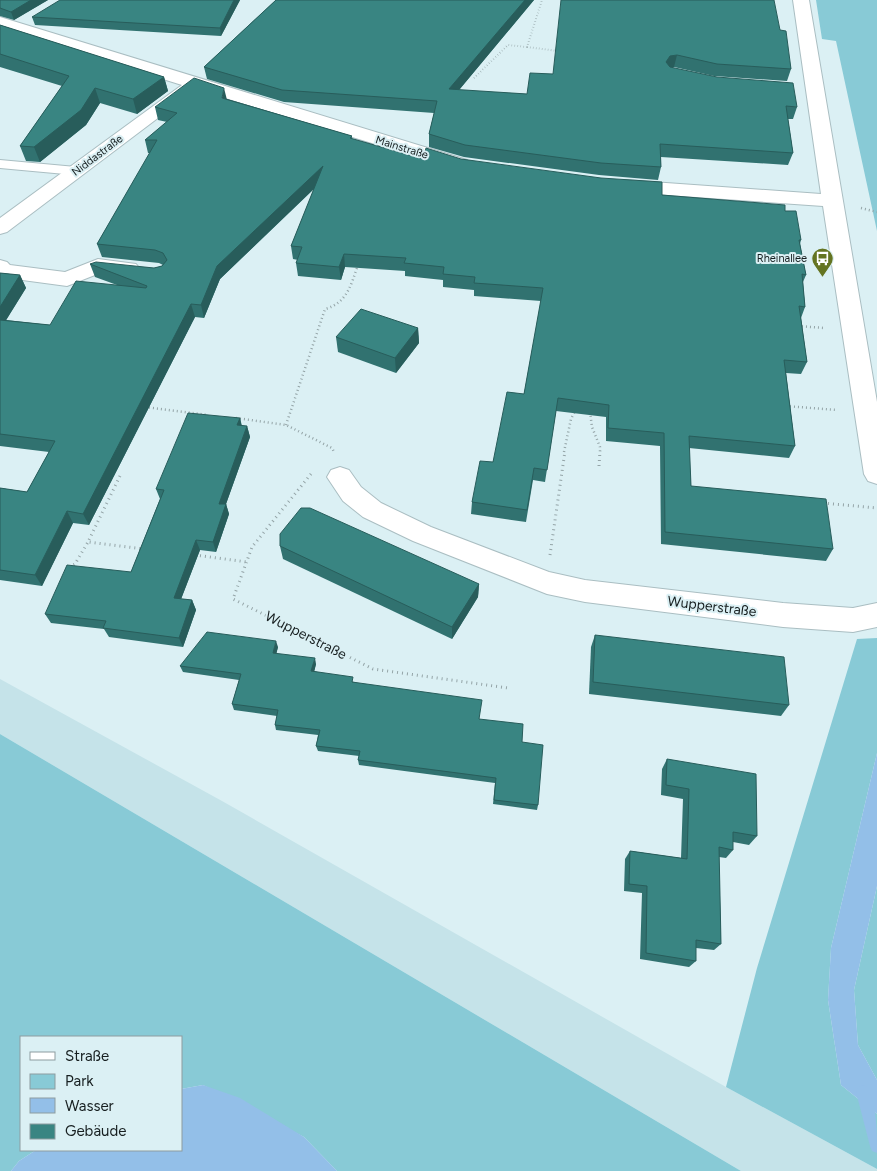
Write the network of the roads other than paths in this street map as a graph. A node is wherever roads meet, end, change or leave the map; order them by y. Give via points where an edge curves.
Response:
1 (801, 0) edge
2 (16, 23) edge
3 (194, 82) junction
4 (0, 164) edge
5 (481, 168) edge
6 (76, 171) junction
7 (610, 184) edge
8 (832, 201) junction
9 (0, 228) edge
10 (0, 267) edge
11 (149, 271) edge
12 (333, 467) road end
13 (877, 474) edge
14 (877, 614) edge

1 - 8 street via 805,89
2 - 3 street, Mainstraße
3 - 5 street, Mainstraße via 395,145
3 - 6 street, Niddastraße
4 - 6 lane
6 - 9 street, Niddastraße
7 - 8 street
8 - 13 street
10 - 11 street via 3,271 67,279 98,266
12 - 14 street, Wupperstraße via 352,494 372,510 422,534 547,584 783,615 853,620

